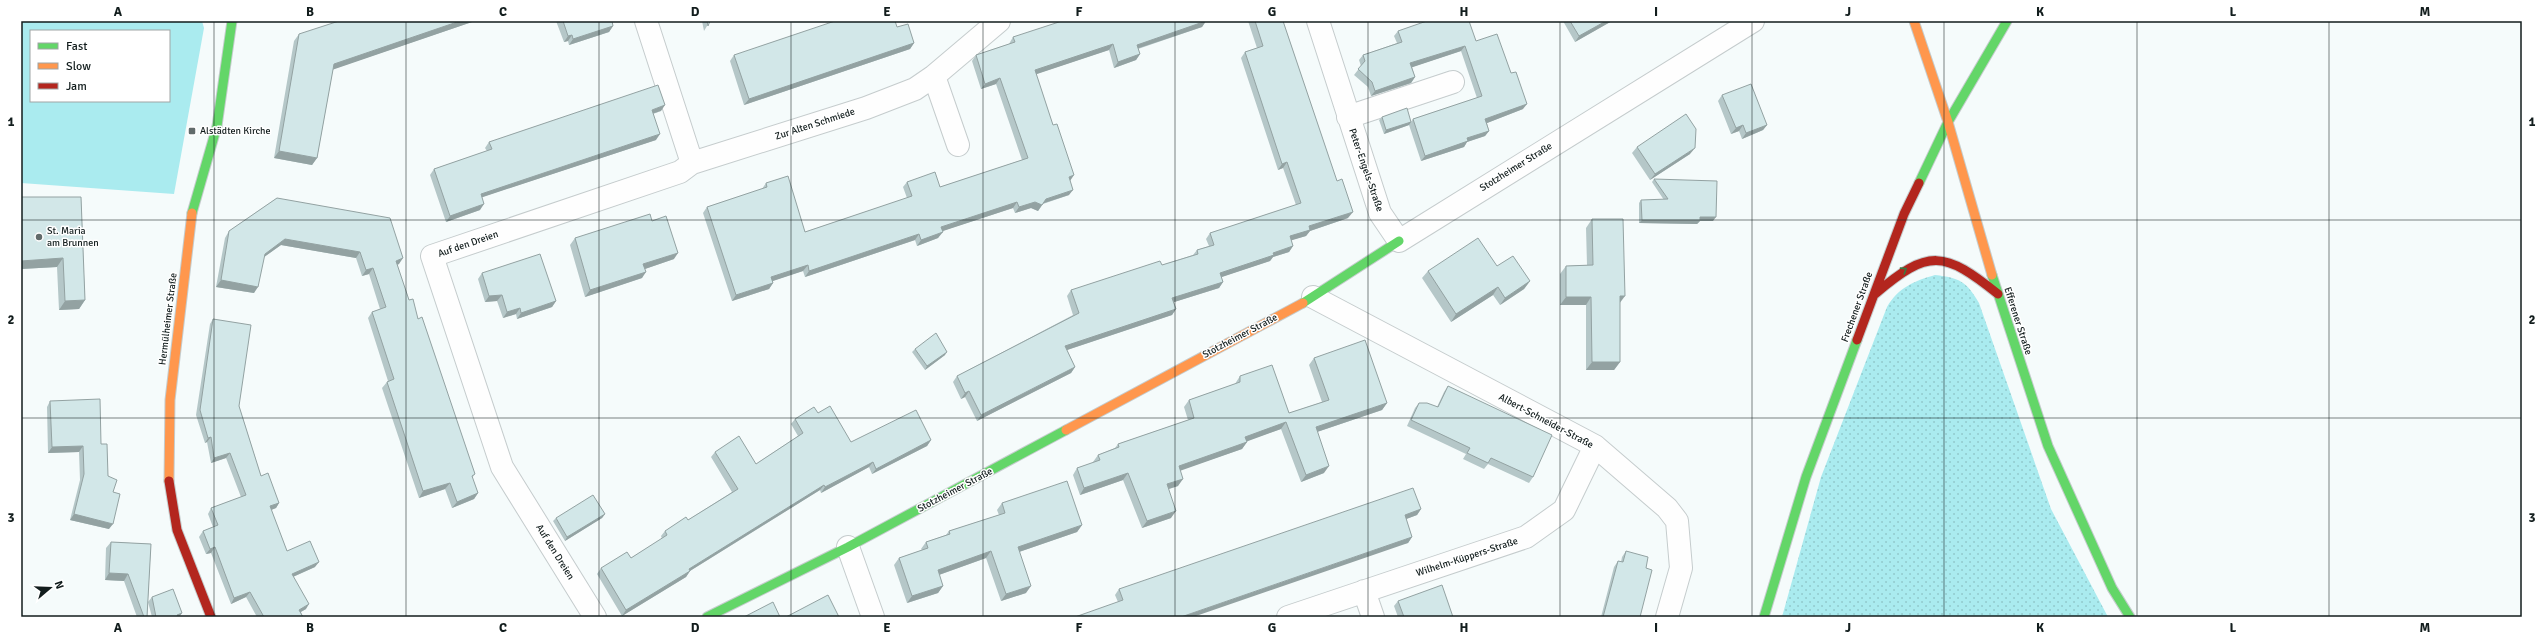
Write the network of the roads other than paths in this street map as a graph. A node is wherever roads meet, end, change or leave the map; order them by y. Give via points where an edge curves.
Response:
1 (232, 21) edge
2 (646, 21) edge
3 (999, 21) edge
4 (1318, 21) edge
5 (1753, 21) edge
6 (1914, 21) edge
7 (2007, 21) edge
8 (934, 76) junction
9 (1453, 82) dead end
10 (1348, 117) junction
11 (1948, 122) junction
12 (958, 145) dead end
13 (692, 163) junction
14 (1399, 241) junction
15 (1874, 294) junction
16 (1998, 294) junction
17 (1313, 297) junction
18 (1595, 446) junction
19 (848, 547) junction
20 (1364, 591) junction
21 (211, 617) edge
22 (595, 617) edge
23 (707, 617) edge
24 (873, 617) edge
25 (1288, 617) edge
26 (1373, 617) edge
27 (1667, 617) edge
28 (1764, 617) edge
29 (2130, 617) edge

1 - 21 street, Hermülheimer Straße via 217,126 192,212 170,400 168,454 169,489 177,530 195,582
2 - 13 street
3 - 8 street, Zur Alten Schmiede
4 - 10 street, Peter-Engels-Straße
5 - 14 street, Stotzheimer Straße
6 - 11 street, Efferener Straße
7 - 11 street, Frechener Straße
8 - 12 street
8 - 13 street, Zur Alten Schmiede via 915,89 866,108
9 - 10 street, Peter-Engels-Straße
10 - 14 street, Peter-Engels-Straße via 1380,213
11 - 15 street, Frechener Straße via 1904,214
11 - 16 street, Efferener Straße
13 - 22 street, Auf den Dreien via 680,172 432,256 502,467
14 - 17 street, Stotzheimer Straße
15 -> 16 street via 1910,266 1924,260 1941,259 1968,269
15 - 28 street, Frechener Straße via 1806,477
16 - 29 street, Efferener Straße via 2048,446 2112,588
17 - 18 street, Albert-Schneider-Straße
17 - 19 street, Stotzheimer Straße
18 - 20 street, Wilhelm-Küppers-Straße via 1564,510 1526,537
18 - 27 street, Albert-Schneider-Straße via 1667,508 1677,521 1681,568
19 - 23 street, Stotzheimer Straße
19 - 24 street
20 - 25 street, Wilhelm-Küppers-Straße
20 - 26 street

